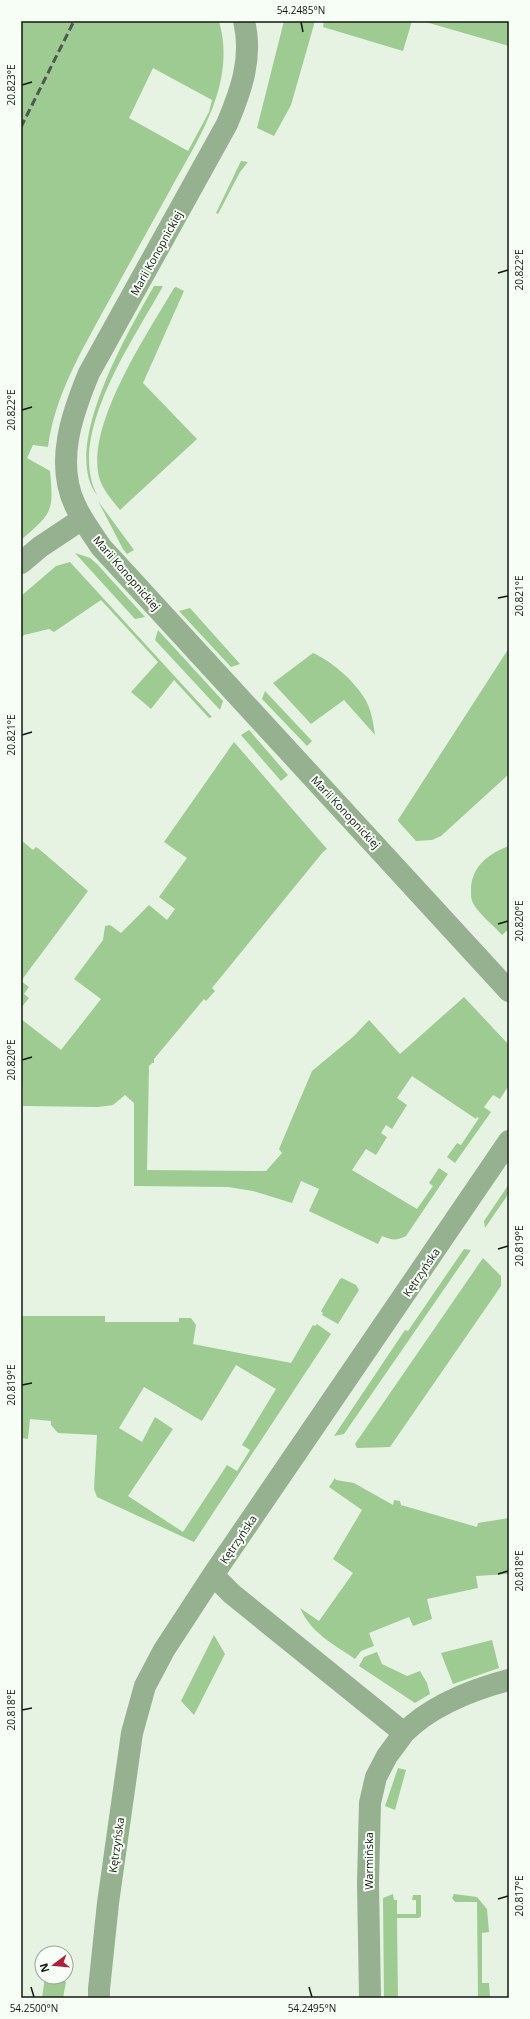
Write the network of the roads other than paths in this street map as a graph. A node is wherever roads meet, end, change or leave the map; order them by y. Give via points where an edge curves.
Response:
1 (244, 21) edge
2 (82, 519) junction
3 (21, 563) edge
4 (509, 991) edge
5 (509, 1141) edge
6 (213, 1576) junction
7 (509, 1680) edge
8 (404, 1733) junction
9 (97, 1995) edge
10 (370, 1998) edge

1 - 2 street, Marii Konopnickiej via 247,32 247,66 240,94 227,124 89,373 76,406 68,437 66,462 70,487
2 - 3 street
2 - 4 street, Marii Konopnickiej via 101,547
5 - 6 street, Kętrzyńska
6 - 8 street
6 - 9 street, Kętrzyńska via 164,1650 145,1686 132,1733
7 - 8 street, Warmińska via 441,1705 415,1722
8 - 10 street, Warmińska via 376,1777 370,1803

